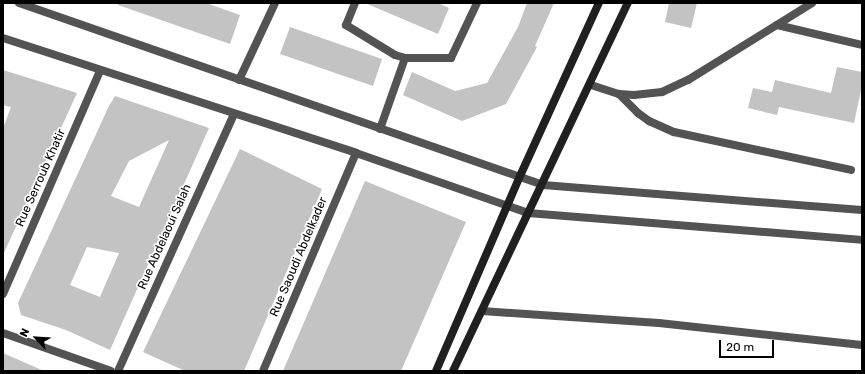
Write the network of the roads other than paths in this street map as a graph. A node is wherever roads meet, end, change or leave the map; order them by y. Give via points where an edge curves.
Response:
1 (19, 3) edge
2 (275, 3) edge
3 (355, 3) edge
4 (477, 3) edge
5 (599, 3) edge
6 (628, 3) edge
7 (812, 3) edge
8 (777, 25) junction
9 (3, 38) edge
10 (862, 45) edge
11 (406, 58) junction
12 (100, 71) junction
13 (239, 80) junction
14 (591, 84) junction
15 (619, 94) junction
16 (234, 114) junction
17 (380, 129) junction
18 (356, 153) junction
19 (850, 170) dead end
20 (520, 176) junction
21 (543, 185) junction
22 (508, 206) junction
23 (862, 210) edge
24 (528, 213) junction
25 (862, 240) edge
26 (3, 294) edge
27 (482, 311) junction
28 (3, 334) edge
29 (862, 345) edge
30 (110, 371) edge
31 (118, 371) edge
32 (263, 371) edge
33 (436, 371) edge
34 (453, 371) edge

1 - 13 street
2 - 13 street
3 - 11 street via 346,25 395,55
4 - 11 street via 451,58
5 - 20 main road
6 - 14 main road
7 - 8 street
8 - 10 street
8 - 15 street via 675,87 648,94
9 - 12 street
11 - 17 street
12 - 16 street
12 - 26 street, Rue Serroub Khatir
13 - 17 street
14 - 15 street
14 - 21 main road
15 - 19 street via 638,114 674,132
16 - 18 street
16 - 31 street, Rue Abdelaoui Salah
17 - 20 street
18 - 22 street
18 - 32 street, Rue Saoudi Abdelkader
20 - 21 street
20 - 22 main road
21 - 23 street
21 - 24 main road
22 - 24 street
22 - 33 main road
24 - 25 street
24 - 27 main road
27 - 29 street via 659,324
27 - 34 main road
28 - 30 street

